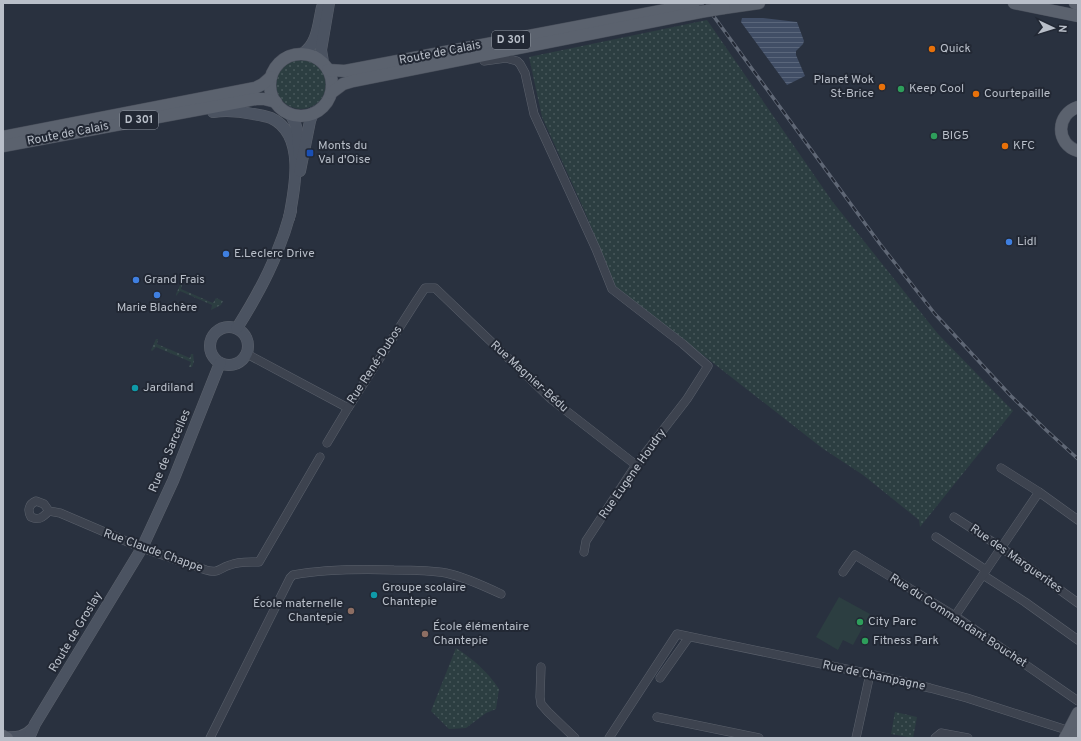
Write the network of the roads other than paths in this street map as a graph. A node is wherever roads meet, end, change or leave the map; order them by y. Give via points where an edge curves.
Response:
1 (323, 3) edge
2 (329, 3) edge
3 (759, 3) edge
4 (1014, 3) edge
5 (1023, 3) edge
6 (699, 7) edge
7 (1078, 12) edge
8 (1078, 16) edge
9 (302, 54) junction
10 (442, 64) junction
11 (326, 66) junction
12 (271, 77) junction
13 (331, 93) junction
14 (276, 102) junction
15 (1078, 107) edge
16 (289, 113) junction
17 (313, 113) junction
18 (148, 119) junction
19 (3, 137) edge
20 (3, 146) edge
21 (1077, 151) edge
22 (300, 166) junction
23 (289, 218) junction
24 (425, 288) joint
25 (237, 328) junction
26 (247, 354) junction
27 (220, 363) junction
28 (348, 408) junction
29 (327, 443) dead end
30 (320, 457) dead end
31 (636, 465) junction
32 (1001, 468) dead end
33 (1039, 492) junction
34 (48, 511) dead end
35 (954, 517) dead end
36 (1078, 520) edge
37 (936, 536) dead end
38 (142, 548) junction
39 (1002, 548) junction
40 (584, 552) dead end
41 (843, 572) dead end
42 (984, 573) junction
43 (501, 594) dead end
44 (1078, 603) edge
45 (955, 616) junction
46 (688, 637) junction
47 (1078, 640) edge
48 (540, 667) dead end
49 (870, 674) junction
50 (660, 678) dead end
51 (1078, 701) edge
52 (1078, 713) edge
53 (657, 717) dead end
54 (1074, 734) edge
55 (31, 735) edge
56 (5, 737) edge
57 (210, 738) edge
58 (575, 738) edge
59 (609, 738) edge
60 (759, 738) edge
61 (856, 738) edge
62 (935, 738) edge
63 (968, 738) edge

1 - 9 main road via 315,38
2 - 11 main road via 321,50
3 - 6 main road, D 301, bridge via 724,8
4 - 8 main road
5 - 7 main road
6 - 10 main road, Route de Calais / D 301
6 - 11 main road, Route de Calais / D 301 via 345,71
9 - 11 main road via 315,57
9 - 12 main road via 294,54 284,59
10 - 13 main road, Route de Calais / D 301 via 348,82
10 - 31 street, Rue Eugene Houdry via 467,64 506,58 520,64 525,73 534,114 612,289 708,366 687,399
11 - 13 main road via 332,80
12 - 14 main road via 270,88
12 - 19 main road, Route de Calais / D 301 via 255,88
13 - 17 main road via 324,105
14 - 16 main road
14 - 18 main road, Route de Calais / D 301 via 256,99
15 - 21 main road via 1066,113 1060,129 1063,140
16 - 17 main road
16 - 22 main road via 295,120 297,129
17 - 22 main road
18 - 20 main road, Route de Calais / D 301
18 - 23 main road via 231,110 275,121 288,135 296,159
22 - 23 main road
23 - 25 main road via 268,276
24 - 28 street, Rue René-Dubos
24 - 31 street, Rue Magnier-Bédu via 435,288 551,399
25 - 26 main road via 249,342
25 - 27 main road via 221,328 213,336 212,354
26 - 27 main road via 238,364
26 - 28 street
27 - 38 main road, Rue de Sarcelles via 173,481
28 - 29 street, Rue René-Dubos
30 - 38 street, Rue Claude Chappe via 259,562 242,562 212,572
31 - 40 street, Rue Eugene Houdry via 586,542
32 - 33 street
33 - 36 street
33 - 39 street
34 - 38 street, Rue Claude Chappe via 60,513
35 - 39 street, Rue des Marguerites
37 - 42 street
38 - 55 main road, Route de Groslay
39 - 42 street
39 - 44 street, Rue des Marguerites
41 - 45 street, Rue du Commandant Bouchet via 855,555
42 - 45 street
42 - 47 street
43 - 57 street via 482,585 436,572 368,569 294,575 290,578
45 - 51 street, Rue du Commandant Bouchet
46 - 49 street, Rue de Champagne
46 - 50 street
46 - 59 street, Rue de Champagne via 677,634
48 - 58 street via 541,704
49 - 54 street, Rue de Champagne via 967,698
49 - 61 street
52 - 54 main road
53 - 60 street
55 - 56 main road, Route de Groslay
62 - 63 street via 941,733

